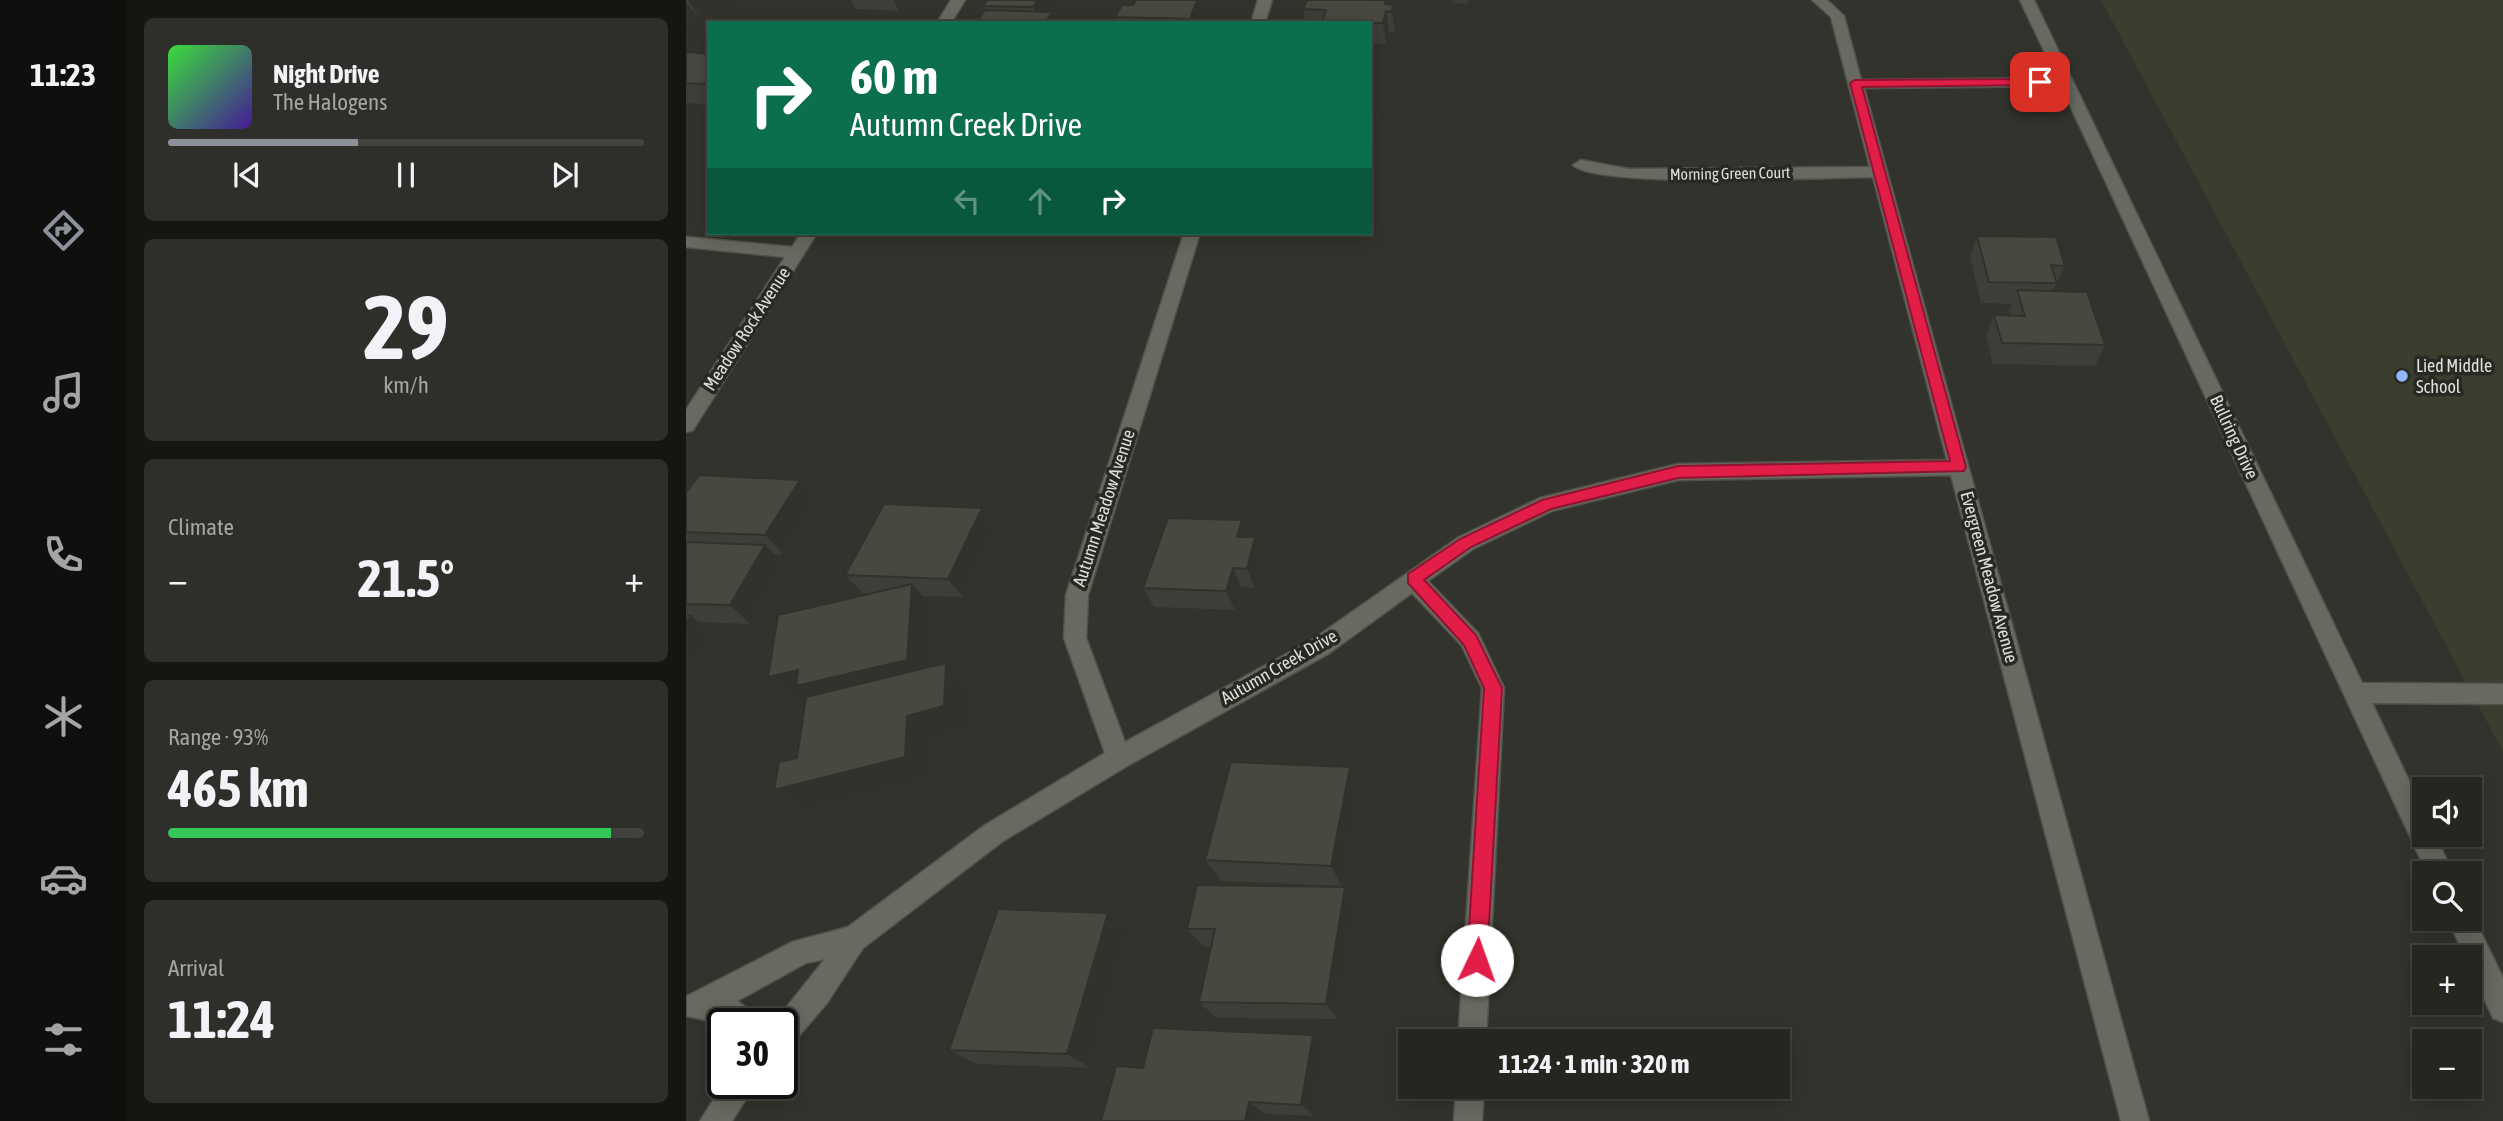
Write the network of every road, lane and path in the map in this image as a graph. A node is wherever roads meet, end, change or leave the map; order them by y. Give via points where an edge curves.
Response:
1 (958, 0) edge
2 (1265, 0) edge
3 (1819, 0) edge
4 (2027, 0) edge
5 (944, 21) edge
6 (1259, 21) edge
7 (2066, 82) junction
8 (1855, 83) junction
9 (1581, 165) dead end
10 (1879, 172) junction
11 (808, 235) edge
12 (1191, 235) edge
13 (686, 242) edge
14 (796, 253) junction
15 (686, 425) edge
16 (1959, 467) junction
17 (1413, 579) junction
18 (2355, 693) junction
19 (2503, 694) edge
20 (1119, 758) junction
21 (2434, 861) edge
22 (2467, 931) edge
23 (854, 939) junction
24 (692, 1008) edge
25 (723, 1008) edge
26 (2503, 1008) edge
27 (798, 1015) edge
28 (1473, 1029) edge
29 (731, 1099) edge
30 (1469, 1099) edge
31 (715, 1121) edge
32 (1468, 1121) edge
33 (2135, 1121) edge

1 - 5 street
2 - 6 street
3 - 8 street, Evergreen Meadow Avenue via 1837,16
4 - 7 street, Bullring Drive
7 - 8 street
7 - 18 street, Bullring Drive
8 - 10 street, Evergreen Meadow Avenue
9 - 10 street, Morning Green Court via 1629,174
10 - 16 street, Evergreen Meadow Avenue
11 - 14 street, Meadow Rock Avenue
12 - 20 street, Autumn Meadow Avenue via 1077,596 1075,638
13 - 14 street
14 - 15 street, Meadow Rock Avenue
16 - 17 street, Autumn Creek Drive via 1678,472 1547,504 1466,543
16 - 33 street, Evergreen Meadow Avenue
17 - 20 street, Autumn Creek Drive via 1320,647
17 - 28 street via 1470,640 1493,688
18 - 19 street
18 - 21 street, Bullring Drive
20 - 23 street via 993,833
22 - 26 street
23 - 24 street via 801,951
23 - 27 street
24 - 25 street
29 - 31 street
30 - 32 street

